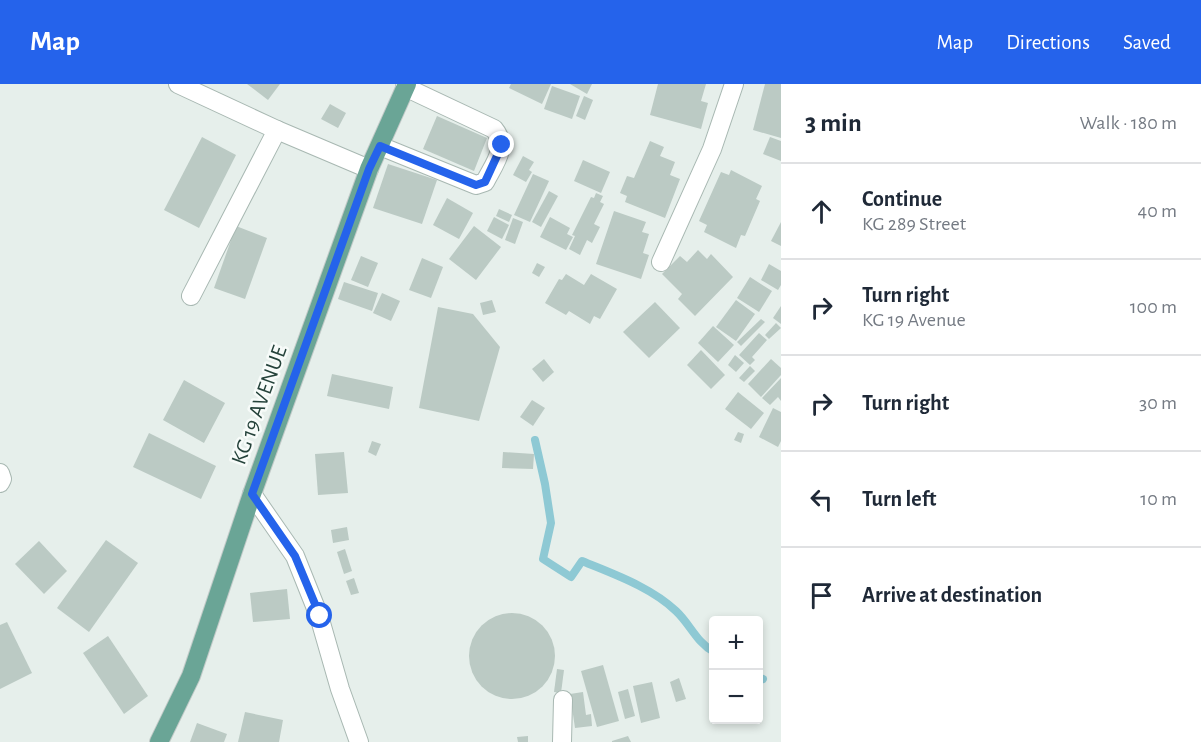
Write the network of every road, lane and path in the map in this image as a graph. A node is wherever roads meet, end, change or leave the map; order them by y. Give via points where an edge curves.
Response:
1 (178, 84) edge
2 (734, 84) edge
3 (406, 85) edge
4 (277, 130) junction
5 (380, 146) junction
6 (369, 169) junction
7 (661, 262) dead end
8 (191, 296) dead end
9 (0, 473) edge
10 (0, 483) edge
11 (252, 494) junction
12 (563, 700) dead end
13 (159, 742) edge
14 (359, 742) edge
15 (562, 742) edge

1 - 4 street
2 - 7 street via 712,149
3 - 5 main road, KG 19 AVENUE
3 - 5 street via 494,129 502,145 485,182 476,185
4 - 6 street
4 - 8 street
5 - 6 main road, KG 19 AVENUE
6 - 11 main road, KG 19 AVENUE
9 - 10 street
11 - 13 main road, KG 19 AVENUE via 190,676
11 - 14 street via 295,556 320,616
12 - 15 street

